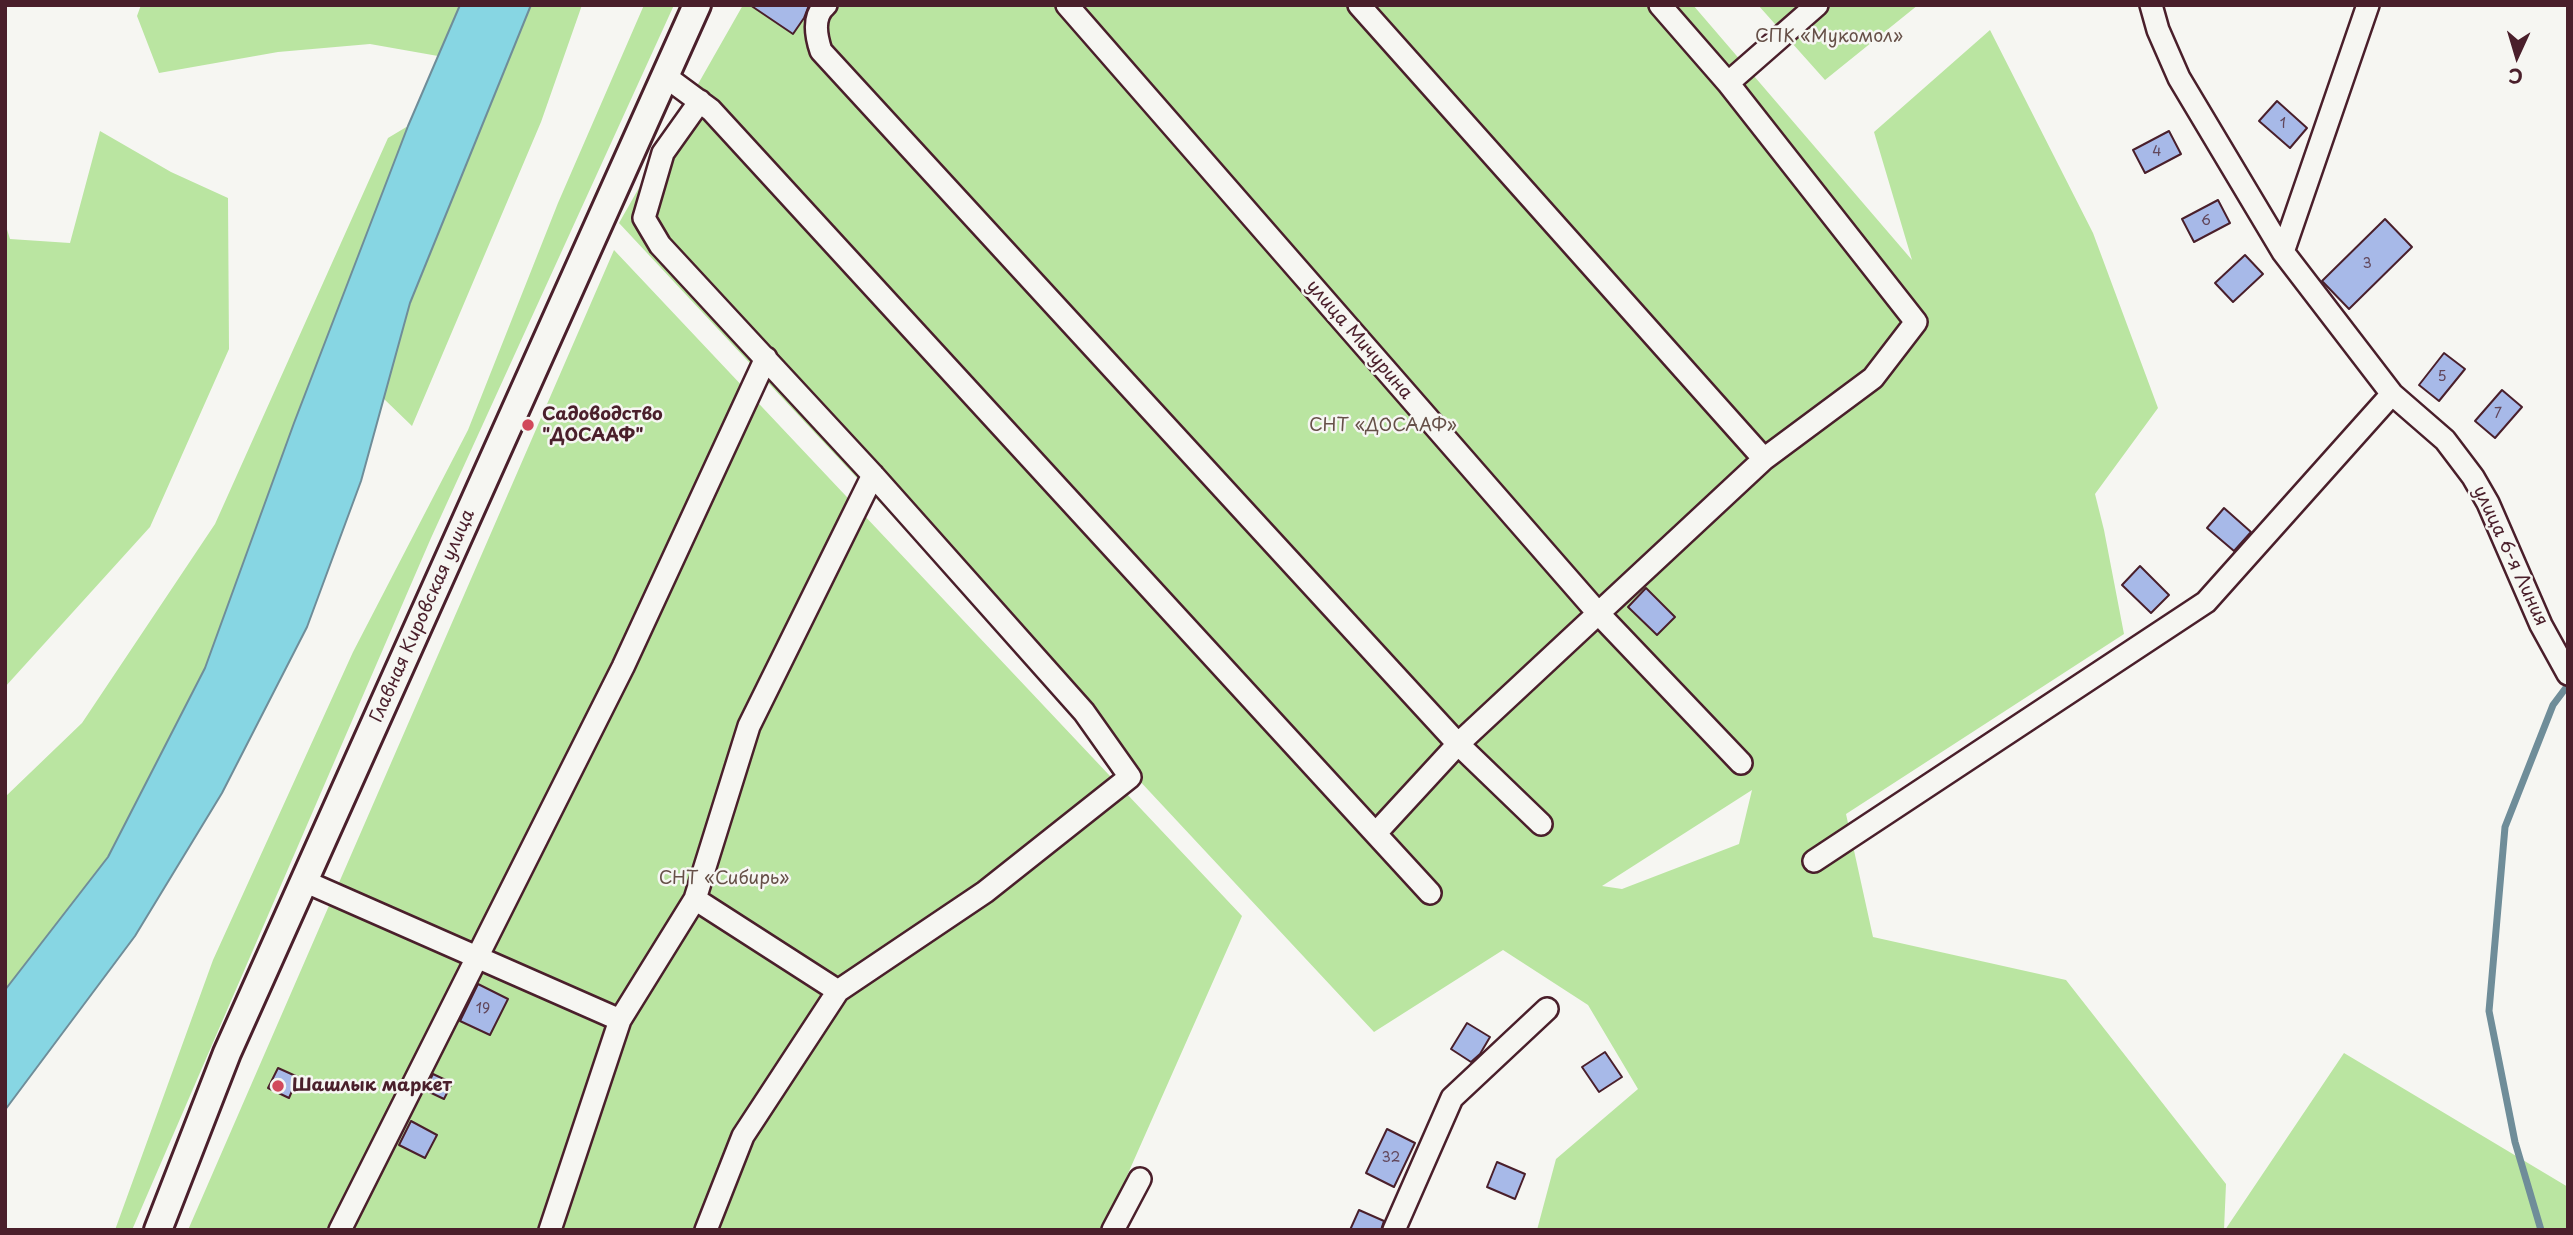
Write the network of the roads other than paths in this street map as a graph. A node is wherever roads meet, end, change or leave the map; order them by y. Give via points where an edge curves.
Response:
1 (696, 5) edge
2 (826, 5) edge
3 (1067, 5) edge
4 (1359, 5) edge
5 (1660, 5) edge
6 (1817, 5) edge
7 (2151, 5) edge
8 (2368, 5) edge
9 (665, 76) junction
10 (1728, 83) junction
11 (700, 101) junction
12 (2283, 252) junction
13 (766, 358) junction
14 (2392, 394) junction
15 (1764, 459) junction
16 (873, 475) junction
17 (1598, 613) junction
18 (2568, 674) edge
19 (1458, 744) junction
20 (1741, 763) dead end
21 (1541, 824) dead end
22 (1376, 833) junction
23 (1814, 861) dead end
24 (304, 881) junction
25 (1430, 892) dead end
26 (695, 899) junction
27 (478, 958) junction
28 (838, 991) junction
29 (1547, 1009) dead end
30 (620, 1020) junction
31 (1140, 1179) dead end
32 (158, 1230) edge
33 (340, 1230) edge
34 (550, 1230) edge
35 (706, 1230) edge
36 (1113, 1230) edge
37 (1394, 1230) edge

1 - 9 main road, Главная Кировская улица
2 - 19 street via 816,22 821,51
3 - 17 street, улица Мичурина
4 - 15 street
5 - 10 street
6 - 10 street
7 - 12 street, улица 6-я Линия via 2179,78
8 - 12 street
9 - 11 street
9 - 24 main road, Главная Кировская улица
10 - 15 street via 1916,322 1873,378
11 - 13 street via 663,153 644,218 660,245
11 - 22 street
12 - 14 street, улица 6-я Линия
13 - 16 street
13 - 27 street via 623,667
14 - 18 street, улица 6-я Линия via 2445,440 2473,477
14 - 23 street via 2206,602
15 - 17 street
16 - 26 street via 749,726
16 - 28 street via 1084,712 1130,778 985,892
17 - 19 street
17 - 20 street, улица Мичурина
19 - 21 street
19 - 22 street
22 - 25 street
24 - 27 street
24 - 32 main road, Главная Кировская улица via 227,1053
26 - 28 street
26 - 30 street
27 - 30 street
27 - 33 street
28 - 35 street via 743,1136
29 - 37 street via 1452,1098
30 - 34 street
31 - 36 street

